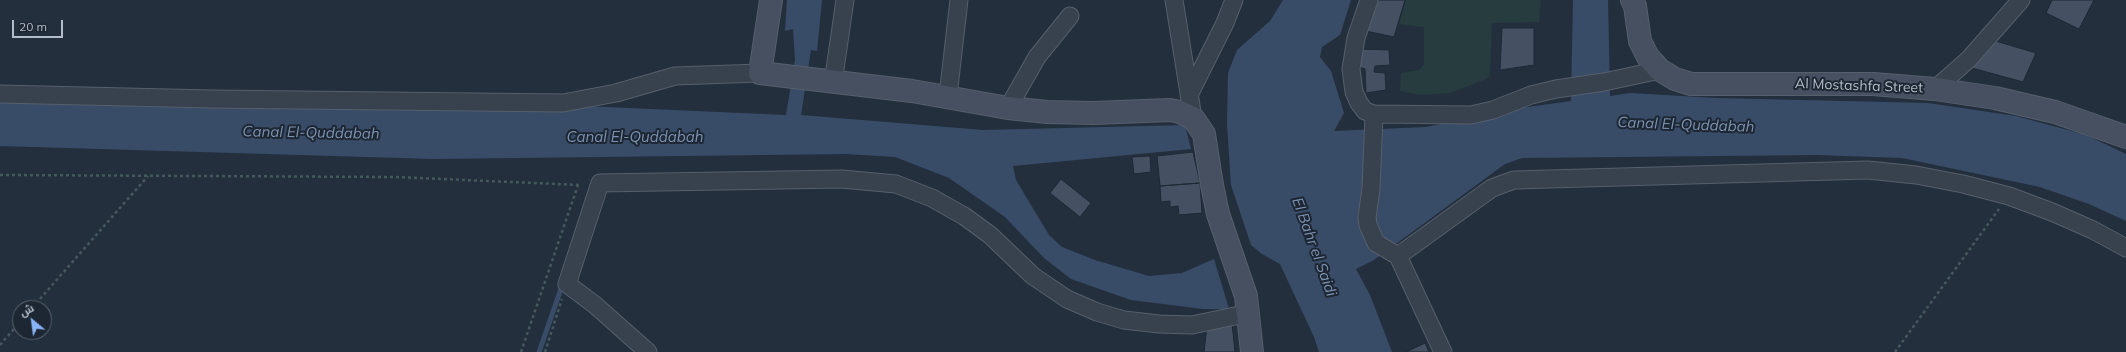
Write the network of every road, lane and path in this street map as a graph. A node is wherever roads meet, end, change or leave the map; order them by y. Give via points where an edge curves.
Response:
1 (771, 0) edge
2 (845, 0) edge
3 (959, 0) edge
4 (1174, 0) edge
5 (1234, 0) edge
6 (1369, 0) edge
7 (2021, 0) edge
8 (1634, 2) edge
9 (1070, 16) dead end
10 (1660, 70) junction
11 (760, 73) junction
12 (825, 82) junction
13 (1935, 89) junction
14 (0, 94) edge
15 (1188, 95) junction
16 (948, 96) junction
17 (1008, 108) junction
18 (1374, 114) junction
19 (1193, 118) junction
20 (2126, 137) edge
21 (0, 176) edge
22 (148, 176) junction
23 (600, 183) junction
24 (578, 185) junction
25 (2009, 196) junction
26 (2126, 248) edge
27 (1398, 256) junction
28 (566, 284) junction
29 (39, 300) edge
30 (1248, 305) junction
31 (12, 331) edge
32 (0, 345) edge
33 (521, 352) edge
34 (545, 352) edge
35 (648, 352) edge
36 (1252, 352) edge
37 (1443, 352) edge
38 (1895, 352) edge

1 - 11 main road
2 - 12 street
3 - 16 street
4 - 15 street
5 - 15 street
6 - 18 street via 1356,38 1351,68 1354,92 1359,103 1365,111
7 - 13 street via 1969,59
8 - 10 main road, Al Mostashfa Street via 1640,41 1648,57
9 - 17 street via 1037,57
10 - 13 main road, Al Mostashfa Street via 1674,79 1691,84 1873,84
10 - 18 street via 1531,95 1493,110 1471,115
11 - 12 main road
11 - 14 street via 675,76 616,93 563,103
12 - 16 main road
13 - 20 main road, Al Mostashfa Street via 1995,98 2055,112
15 - 19 street
16 - 17 main road
17 - 19 main road via 1093,113 1170,110
18 - 27 street via 1368,225 1376,243
19 - 30 main road via 1201,128 1218,214
21 - 22 path
22 - 24 path via 395,177
22 - 29 path
23 - 24 path
23 - 28 street
23 - 30 street via 842,179 896,184 932,198 964,216 990,235 1033,276 1067,299 1097,312 1131,321 1192,325
24 - 33 path
25 - 26 street via 2093,230
25 - 27 street via 1916,175 1868,170 1521,179 1492,188
25 - 38 path
27 - 37 street
28 - 34 path
28 - 35 street via 595,305
30 - 36 main road
31 - 32 path

